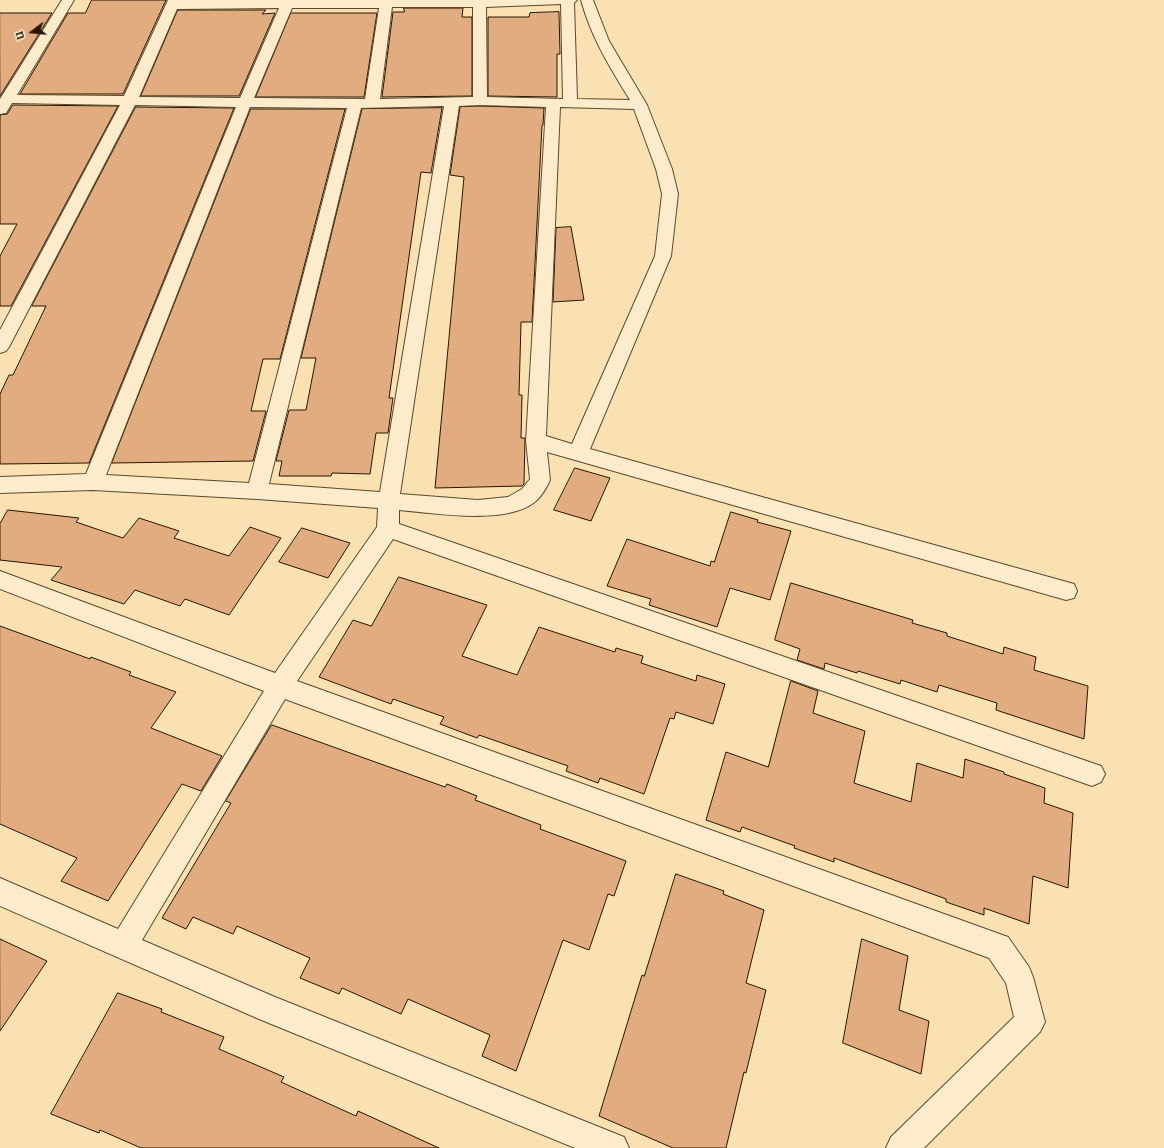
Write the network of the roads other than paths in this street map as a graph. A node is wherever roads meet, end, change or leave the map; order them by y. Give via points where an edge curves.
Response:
1 (68, 0) edge
2 (568, 0) edge
3 (587, 0) edge
4 (173, 2) edge
5 (289, 2) edge
6 (387, 2) edge
7 (479, 2) edge
8 (130, 100) junction
9 (480, 101) junction
10 (244, 102) junction
11 (452, 102) junction
12 (364, 103) junction
13 (561, 103) junction
14 (4, 105) edge
15 (640, 105) junction
16 (0, 347) edge
17 (536, 441) junction
18 (578, 453) junction
19 (93, 482) junction
20 (0, 485) edge
21 (257, 491) junction
22 (389, 501) junction
23 (388, 529) junction
24 (0, 580) edge
25 (1066, 591) dead end
26 (280, 686) junction
27 (1092, 774) dead end
28 (0, 892) edge
29 (123, 946) junction
30 (613, 1148) edge
31 (902, 1148) edge

1 - 14 street
2 - 7 street
2 - 13 street
3 - 15 street via 591,17 612,59
4 - 5 street
4 - 8 street
5 - 6 street
5 - 10 street
6 - 7 street
6 - 12 street
7 - 9 street
8 - 10 street
8 - 14 street
8 - 16 street
9 - 11 street
9 - 13 street
10 - 12 street
10 - 19 street
11 - 12 street
11 - 22 street
12 - 21 street
13 - 15 street
13 - 17 street
15 - 18 street via 662,162 670,194 663,256
17 - 18 street
17 - 22 street via 540,480 530,495 512,505 478,508
18 - 25 street
19 - 20 street
19 - 21 street
21 - 22 street
22 - 23 street
23 - 26 street
23 - 27 street
24 - 26 street
26 - 29 street
26 - 31 street via 998,947 1019,977 1030,1022
28 - 29 street
29 - 30 street via 269,1009

